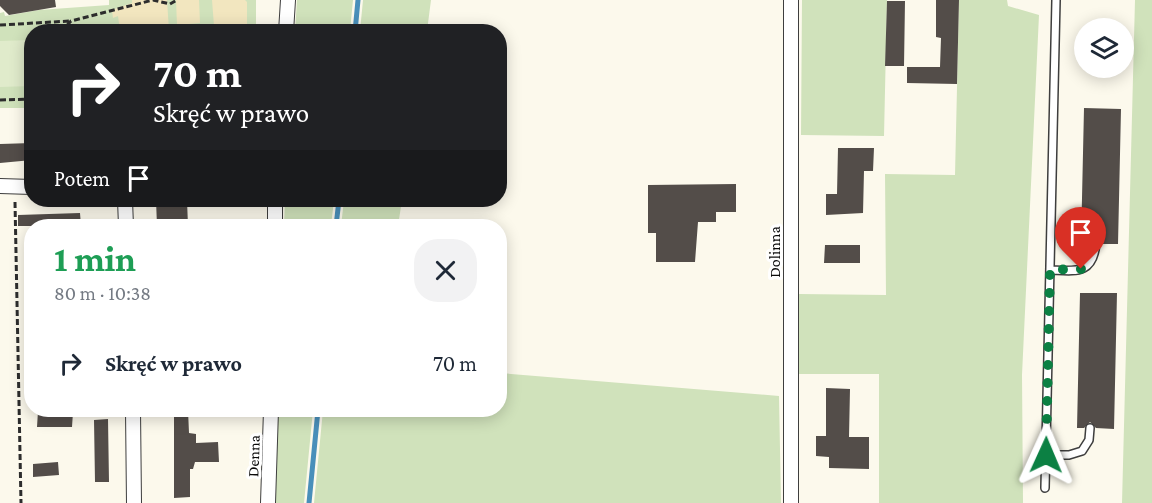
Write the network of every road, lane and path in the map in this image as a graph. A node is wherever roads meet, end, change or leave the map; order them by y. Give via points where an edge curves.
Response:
1 (177, 0) edge
2 (288, 0) edge
3 (791, 0) edge
4 (1056, 0) edge
5 (71, 21) junction
6 (68, 24) edge
7 (286, 24) edge
8 (0, 25) edge
9 (24, 99) edge
10 (0, 100) edge
11 (0, 186) edge
12 (24, 187) edge
13 (15, 188) junction
14 (1096, 243) dead end
15 (1050, 270) junction
16 (133, 417) edge
17 (271, 417) edge
18 (1090, 428) dead end
19 (1046, 455) junction
20 (1045, 488) dead end
21 (21, 503) edge
22 (134, 503) edge
23 (268, 503) edge
24 (791, 503) edge

1 - 5 path via 170,4 153,0
2 - 7 street
3 - 24 street, Dolinna
4 - 15 lane
5 - 6 path
5 - 8 path
9 - 10 path
11 - 13 street
12 - 13 street
13 - 21 path
14 - 15 lane via 1088,266 1073,271
15 - 19 lane
16 - 22 street
17 - 23 street, Denna
18 - 19 lane via 1082,452
19 - 20 lane

